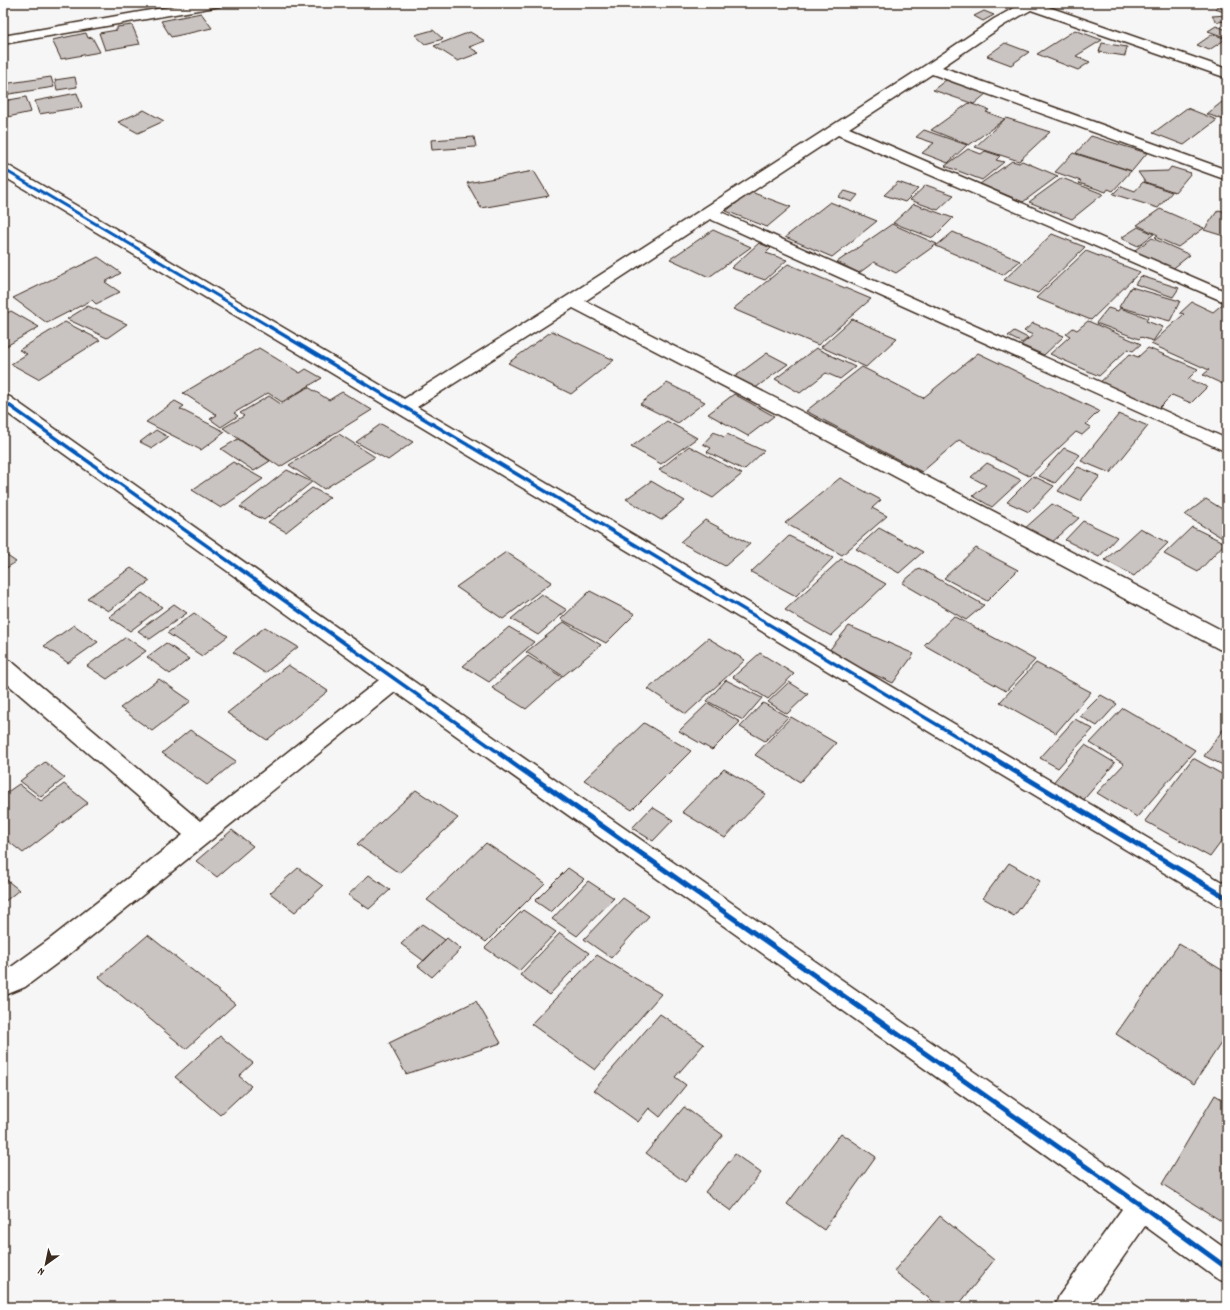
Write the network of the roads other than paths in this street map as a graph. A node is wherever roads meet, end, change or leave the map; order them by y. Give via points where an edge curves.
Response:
1 (164, 3) edge
2 (215, 3) edge
3 (1032, 4) edge
4 (147, 15) junction
5 (3, 40) edge
6 (931, 68) junction
7 (1227, 74) edge
8 (838, 129) junction
9 (3, 169) edge
10 (1227, 175) edge
11 (708, 212) junction
12 (1227, 298) edge
13 (572, 301) junction
14 (3, 401) edge
15 (404, 407) junction
16 (1227, 446) edge
17 (1227, 643) edge
18 (3, 667) edge
19 (395, 680) junction
20 (200, 834) junction
21 (1227, 898) edge
22 (3, 985) edge
23 (1142, 1206) junction
24 (1227, 1268) edge
25 (1070, 1307) edge

1 - 4 street
2 - 4 street
3 - 6 street via 999,22
3 - 7 street
4 - 5 street
6 - 8 street
6 - 10 street
8 - 11 street
8 - 12 street
9 - 15 street
11 - 13 street
11 - 16 street
13 - 15 street
13 - 17 street
14 - 19 street
15 - 21 street
18 - 20 street
19 - 20 street
19 - 23 street
20 - 22 street via 59,947 16,979
23 - 24 street
23 - 25 street

